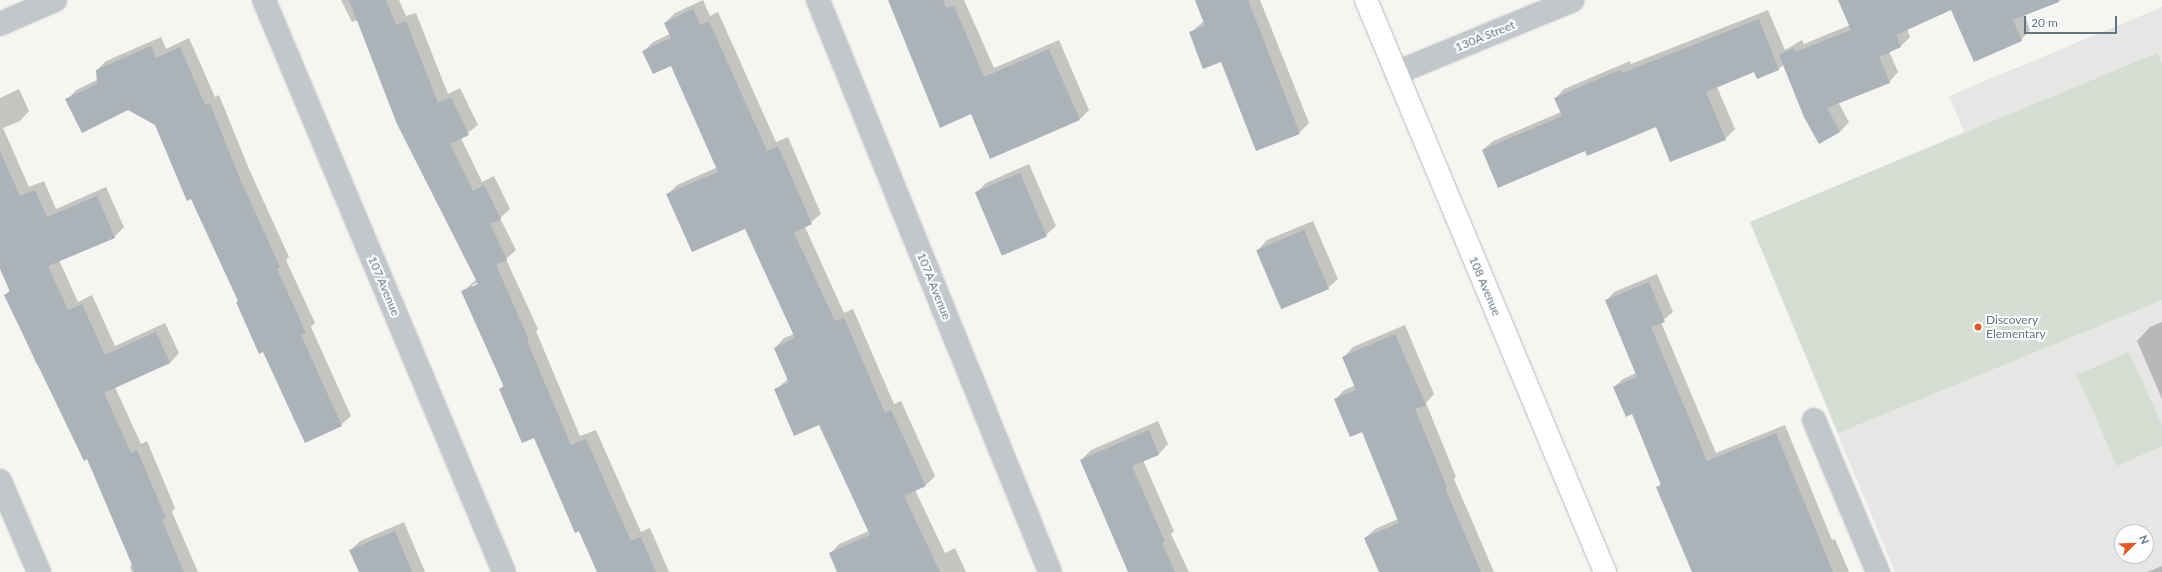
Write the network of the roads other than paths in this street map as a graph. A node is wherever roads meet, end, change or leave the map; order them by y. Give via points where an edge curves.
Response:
1 (55, 0) edge
2 (264, 0) edge
3 (818, 0) edge
4 (1366, 0) edge
5 (1573, 0) edge
6 (0, 24) edge
7 (1396, 73) junction
8 (1814, 420) dead end
9 (0, 481) edge
10 (40, 572) edge
11 (504, 572) edge
12 (1050, 572) edge
13 (1605, 572) edge
14 (1878, 572) edge

1 - 6 street
2 - 11 street, 107 Avenue
3 - 12 street, 107A Avenue
4 - 7 main road, 108 Avenue
5 - 7 street, 130A Street
7 - 13 main road, 108 Avenue
8 - 14 street
9 - 10 street

